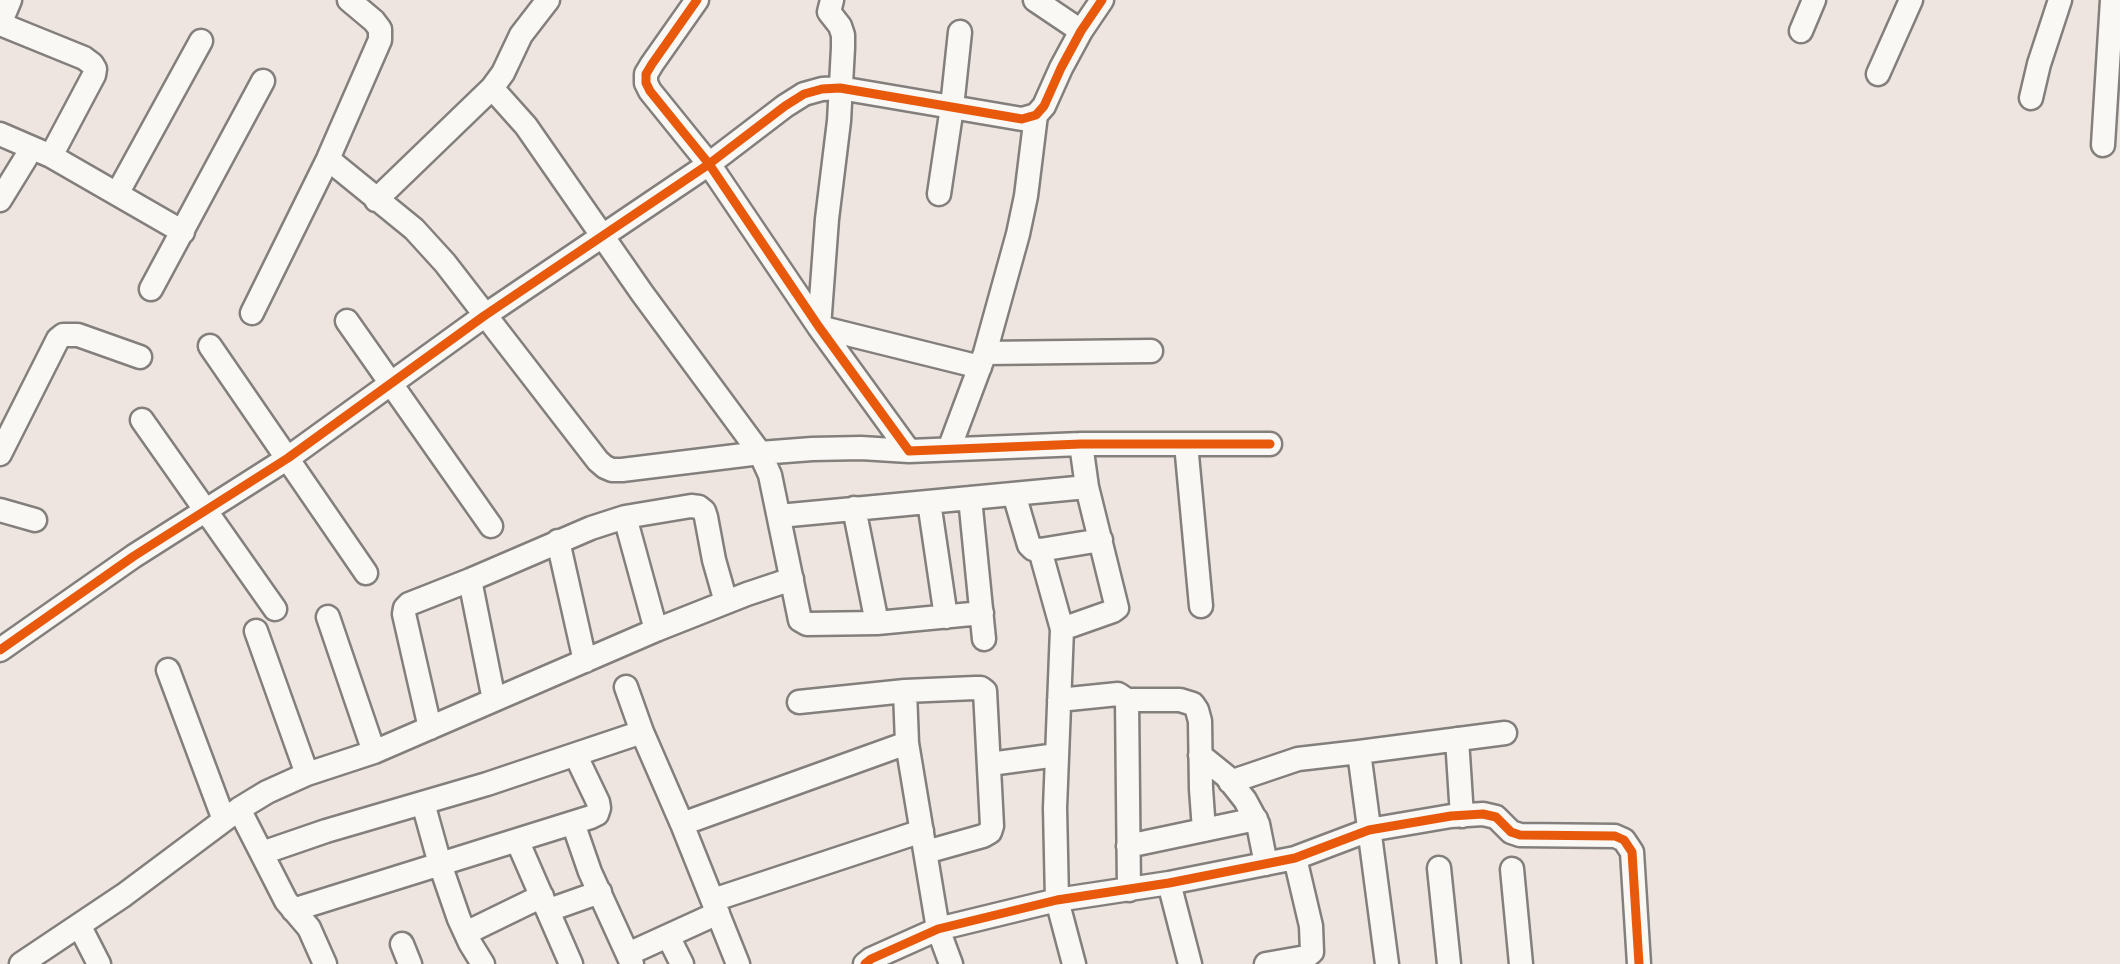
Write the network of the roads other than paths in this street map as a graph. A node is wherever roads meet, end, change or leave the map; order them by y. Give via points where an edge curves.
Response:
1 (10, 0) edge
2 (548, 0) edge
3 (832, 0) edge
4 (1035, 0) edge
5 (1102, 0) edge
6 (1814, 0) edge
7 (1911, 0) edge
8 (2060, 0) edge
9 (2113, 0) edge
10 (354, 2) edge
11 (691, 2) edge
12 (2120, 3) edge
13 (0, 24) edge
14 (1082, 31) junction
15 (1801, 31) dead end
16 (960, 32) dead end
17 (201, 41) dead end
18 (1878, 74) dead end
19 (263, 81) dead end
20 (492, 88) junction
21 (840, 88) junction
22 (2031, 98) dead end
23 (952, 107) junction
24 (1036, 115) junction
25 (0, 134) edge
26 (2103, 145) dead end
27 (41, 152) junction
28 (328, 159) junction
29 (708, 164) junction
30 (939, 194) dead end
31 (117, 195) junction
32 (0, 200) edge
33 (376, 200) junction
34 (183, 232) junction
35 (601, 236) junction
36 (151, 289) dead end
37 (252, 313) dead end
38 (484, 316) junction
39 (347, 321) dead end
40 (819, 327) junction
41 (210, 346) dead end
42 (1151, 351) dead end
43 (140, 357) dead end
44 (983, 360) junction
45 (391, 384) junction
46 (142, 420) dead end
47 (1081, 444) junction
48 (1186, 444) junction
49 (1270, 444) dead end
50 (949, 449) junction
51 (909, 451) junction
52 (760, 453) junction
53 (0, 454) edge
54 (288, 458) junction
55 (1087, 487) junction
56 (1014, 494) junction
57 (970, 498) junction
58 (929, 502) junction
59 (854, 508) junction
60 (0, 510) edge
61 (206, 511) junction
62 (779, 516) junction
63 (625, 517) junction
64 (35, 520) dead end
65 (491, 526) dead end
66 (1101, 540) junction
67 (558, 541) junction
68 (1040, 550) junction
69 (366, 573) dead end
70 (792, 579) junction
71 (470, 580) junction
72 (726, 602) junction
73 (1201, 606) dead end
74 (275, 609) dead end
75 (982, 613) junction
76 (946, 616) junction
77 (328, 617) dead end
78 (877, 623) junction
79 (1062, 629) junction
80 (656, 630) junction
81 (256, 631) dead end
82 (984, 639) dead end
83 (0, 650) edge
84 (585, 661) junction
85 (168, 670) dead end
86 (626, 687) dead end
87 (905, 691) junction
88 (494, 700) junction
89 (1059, 700) junction
90 (1127, 700) junction
91 (799, 702) dead end
92 (430, 728) junction
93 (642, 732) junction
94 (1505, 733) dead end
95 (1457, 740) junction
96 (907, 743) junction
97 (374, 752) junction
98 (1359, 752) junction
99 (1057, 755) junction
100 (1200, 755) junction
101 (576, 756) junction
102 (990, 764) junction
103 (307, 774) junction
104 (1230, 782) junction
105 (423, 803) junction
106 (232, 815) junction
107 (1462, 816) junction
108 (1256, 819) junction
109 (573, 823) junction
110 (682, 824) junction
111 (1204, 830) junction
112 (1369, 830) junction
113 (517, 840) junction
114 (924, 842) junction
115 (1128, 846) junction
116 (262, 854) junction
117 (1296, 858) junction
118 (440, 864) junction
119 (1266, 864) junction
120 (1439, 868) dead end
121 (1512, 869) dead end
122 (1169, 883) junction
123 (1129, 890) junction
124 (600, 892) junction
125 (1057, 900) junction
126 (546, 903) junction
127 (715, 906) junction
128 (293, 910) junction
129 (79, 925) junction
130 (938, 928) junction
131 (466, 933) junction
132 (668, 936) junction
133 (629, 961) edge
134 (21, 964) edge
135 (99, 964) edge
136 (325, 964) edge
137 (483, 964) edge
138 (571, 964) edge
139 (682, 964) edge
140 (738, 964) edge
141 (865, 964) edge
142 (951, 964) edge
143 (1074, 964) edge
144 (1190, 964) edge
145 (1266, 964) edge
146 (1387, 964) edge
147 (1449, 964) edge
148 (1521, 964) edge
149 (1639, 964) edge

1 - 13 street
2 - 20 street via 521,35
3 - 21 street via 829,12 843,35
4 - 14 street
5 - 14 street
6 - 15 street
7 - 18 street
8 - 22 street
9 - 12 street
9 - 26 street
10 - 28 street via 380,29 380,40
11 - 29 street via 646,74 646,83
13 - 27 street via 84,58 94,69 94,75
14 - 24 street
16 - 23 street
17 - 31 street
19 - 34 street
20 - 33 street
20 - 35 street via 526,126
21 - 23 street
21 - 29 street via 804,94
21 - 40 street
23 - 24 street via 1022,119
23 - 30 street
24 - 44 street via 1018,234
25 - 27 street
27 - 31 street
27 - 32 street
28 - 33 street
28 - 37 street
29 - 35 street
29 - 40 street
31 - 34 street
33 - 38 street via 414,230 445,263
34 - 36 street
35 - 38 street
35 - 52 street
38 - 45 street
38 - 52 street via 605,467 622,470
39 - 45 street
40 - 44 street
40 - 51 street
41 - 54 street
42 - 44 street
43 - 53 street via 78,335 63,335
44 - 50 street
45 - 54 street
45 - 65 street
46 - 61 street
47 - 48 street
47 - 50 street
47 - 55 street
48 - 49 street
48 - 73 street
50 - 51 street
51 - 52 street via 822,448
52 - 62 street via 770,475
54 - 61 street
54 - 69 street
55 - 56 street
55 - 66 street
56 - 57 street
56 - 68 street via 1029,545
57 - 58 street
57 - 75 street
58 - 59 street
58 - 76 street
59 - 62 street
59 - 78 street
60 - 64 street
61 - 74 street
61 - 83 street
62 - 70 street
63 - 67 street
63 - 72 street via 691,506 704,511
63 - 80 street
66 - 68 street
66 - 79 street via 1117,608
67 - 71 street
67 - 84 street
68 - 79 street
70 - 72 street
70 - 78 street via 804,623
71 - 88 street
71 - 92 street via 405,608
72 - 80 street
75 - 76 street
75 - 82 street
76 - 78 street
77 - 97 street
79 - 89 street
80 - 84 street
81 - 103 street
84 - 88 street
85 - 106 street
86 - 93 street
87 - 91 street
87 - 96 street
87 - 102 street via 985,691
88 - 92 street
89 - 90 street via 1118,693
89 - 99 street
90 - 100 street via 1180,700 1193,704 1200,721
90 - 115 street
92 - 97 street
93 - 101 street
93 - 110 street
94 - 95 street
95 - 98 street
95 - 107 street
96 - 110 street
96 - 114 street
97 - 103 street
98 - 104 street via 1298,759
98 - 112 street
99 - 102 street
99 - 125 street
100 - 104 street
100 - 111 street
101 - 105 street
101 - 109 street via 599,808 591,818
102 - 114 street via 990,832
103 - 106 street via 267,792
104 - 108 street
105 - 116 street
105 - 118 street
106 - 116 street
106 - 129 street
107 - 112 street
107 - 149 street via 1490,814 1520,835 1615,836 1624,840 1632,852
108 - 111 street
108 - 119 street
109 - 113 street
109 - 124 street
110 - 127 street
111 - 115 street
112 - 117 street
112 - 146 street
113 - 118 street
113 - 126 street
114 - 127 street
114 - 130 street
115 - 123 street
116 - 128 street
117 - 119 street
117 - 145 street via 1311,926 1312,952 1306,957
118 - 128 street
118 - 131 street
119 - 122 street
120 - 147 street
121 - 148 street
122 - 123 street
122 - 144 street
123 - 125 street
124 - 126 street
124 - 133 street
125 - 130 street
125 - 143 street
126 - 131 street
126 - 138 street
127 - 132 street
127 - 140 street
128 - 136 street via 309,928
129 - 134 street
129 - 135 street
130 - 141 street
130 - 142 street
131 - 137 street
132 - 133 street
132 - 139 street

